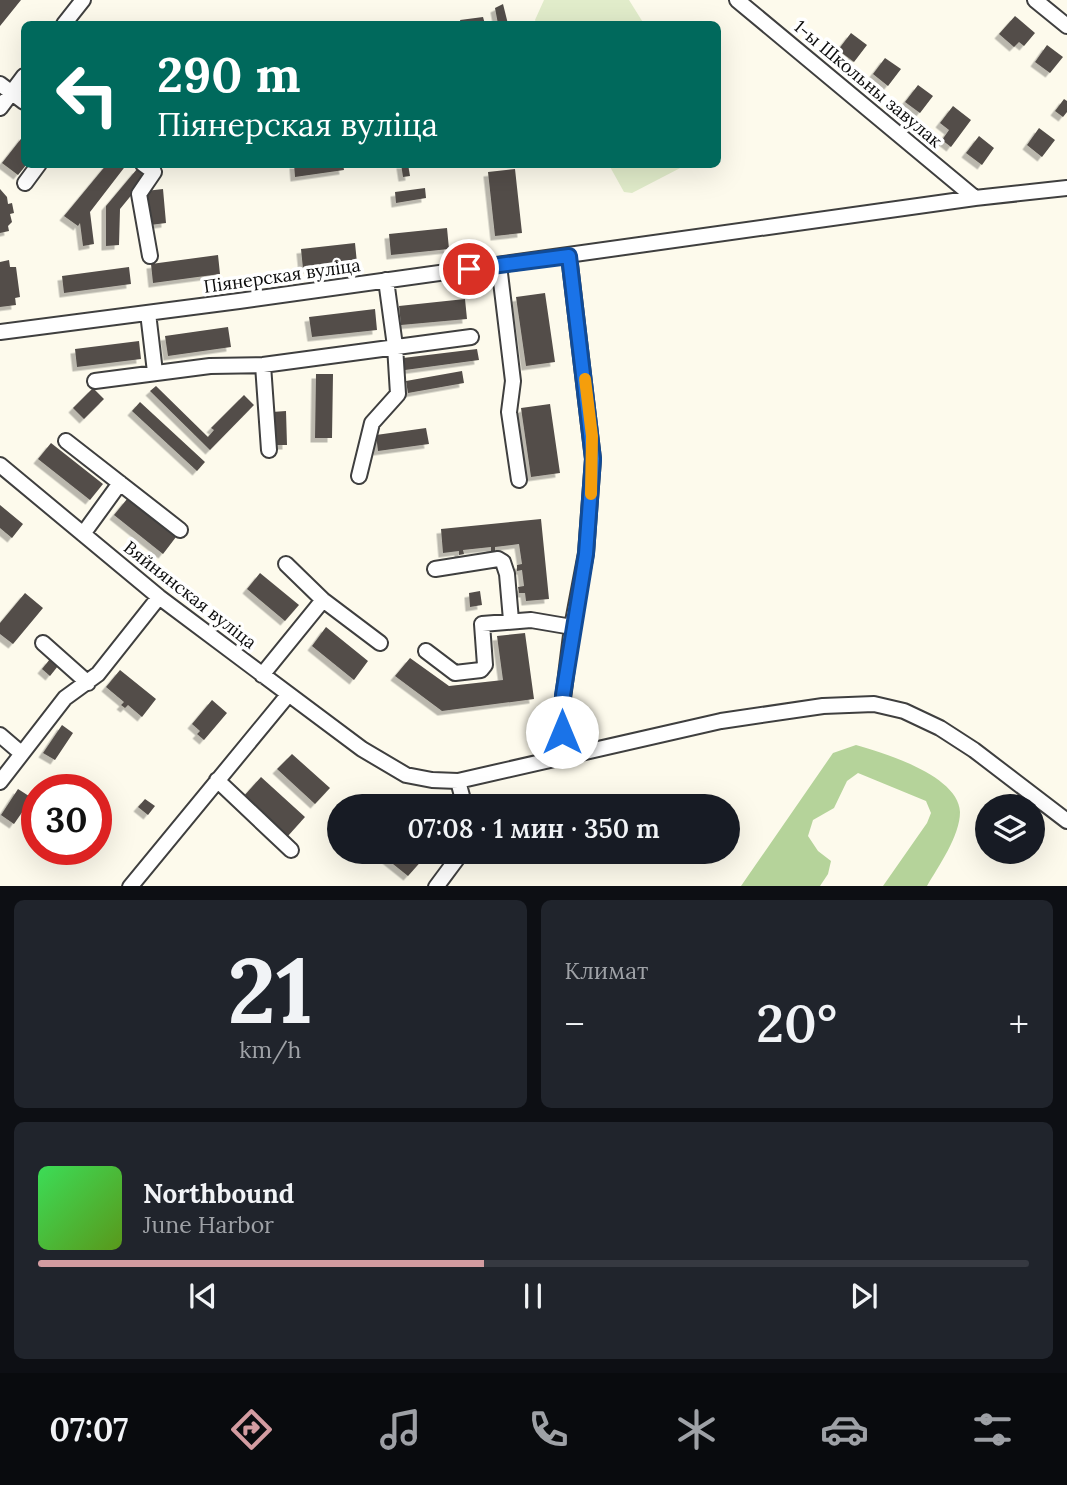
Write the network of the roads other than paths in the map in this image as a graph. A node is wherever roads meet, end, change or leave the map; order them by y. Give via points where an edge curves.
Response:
1 (83, 0) edge
2 (737, 0) edge
3 (1035, 0) edge
4 (66, 21) edge
5 (1067, 26) edge
6 (21, 78) edge
7 (6, 88) edge
8 (21, 100) edge
9 (0, 108) edge
10 (37, 168) edge
11 (148, 168) edge
12 (25, 183) dead end
13 (1067, 188) edge
14 (975, 198) junction
15 (150, 256) dead end
16 (569, 256) junction
17 (499, 265) junction
18 (386, 280) junction
19 (148, 313) junction
20 (0, 332) edge
21 (471, 337) dead end
22 (395, 346) junction
23 (263, 365) junction
24 (155, 372) junction
25 (95, 381) dead end
26 (66, 441) dead end
27 (269, 450) dead end
28 (0, 465) edge
29 (359, 476) dead end
30 (519, 480) dead end
31 (120, 484) junction
32 (180, 530) dead end
33 (83, 534) junction
34 (286, 564) dead end
35 (435, 569) dead end
36 (159, 597) junction
37 (323, 600) junction
38 (511, 620) junction
39 (572, 627) junction
40 (43, 643) dead end
41 (380, 643) dead end
42 (426, 651) dead end
43 (262, 675) junction
44 (88, 682) junction
45 (288, 695) junction
46 (0, 735) edge
47 (21, 752) junction
48 (566, 757) junction
49 (217, 780) junction
50 (458, 781) junction
51 (0, 782) edge
52 (462, 794) edge
53 (1067, 821) edge
54 (291, 849) dead end
55 (453, 864) edge
56 (131, 886) edge
57 (437, 886) edge

1 - 4 street
2 - 14 street, 1-ы Школьны завулак
3 - 5 street
6 - 7 street
7 - 8 street
7 - 9 street
10 - 12 street
11 - 15 street via 153,172 139,194
13 - 14 street, Піянерская вуліца
14 - 16 street, Піянерская вуліца
16 - 17 street, Піянерская вуліца
16 - 39 street via 593,459 586,554
17 - 18 street, Піянерская вуліца
17 - 30 street via 513,381 509,412
18 - 19 street, Піянерская вуліца
18 - 22 street
19 - 20 street, Піянерская вуліца
19 - 24 street
21 - 22 street
22 - 23 street
22 - 29 street via 398,394 372,423
23 - 24 street
23 - 27 street
24 - 25 street
26 - 31 street
28 - 33 street, Вяйнянская вуліца
31 - 32 street
31 - 33 street
33 - 36 street, Вяйнянская вуліца
34 - 37 street
35 - 38 street via 503,562
36 - 43 street, Вяйнянская вуліца
36 - 44 street
37 - 41 street
37 - 43 street
38 - 39 street
38 - 42 street via 482,624 485,665 481,670 456,673
39 - 48 street via 562,707
40 - 44 street
43 - 45 street, Вяйнянская вуліца
44 - 47 street via 65,698
45 - 49 street
45 - 50 street, Вяйнянская вуліца via 402,774
46 - 47 street
47 - 51 street
48 - 50 street, Вяйнянская вуліца
48 - 53 street, Вяйнянская вуліца via 755,715 837,705 885,706 914,715 957,738
49 - 54 street
49 - 56 street
50 - 52 street
55 - 57 street

